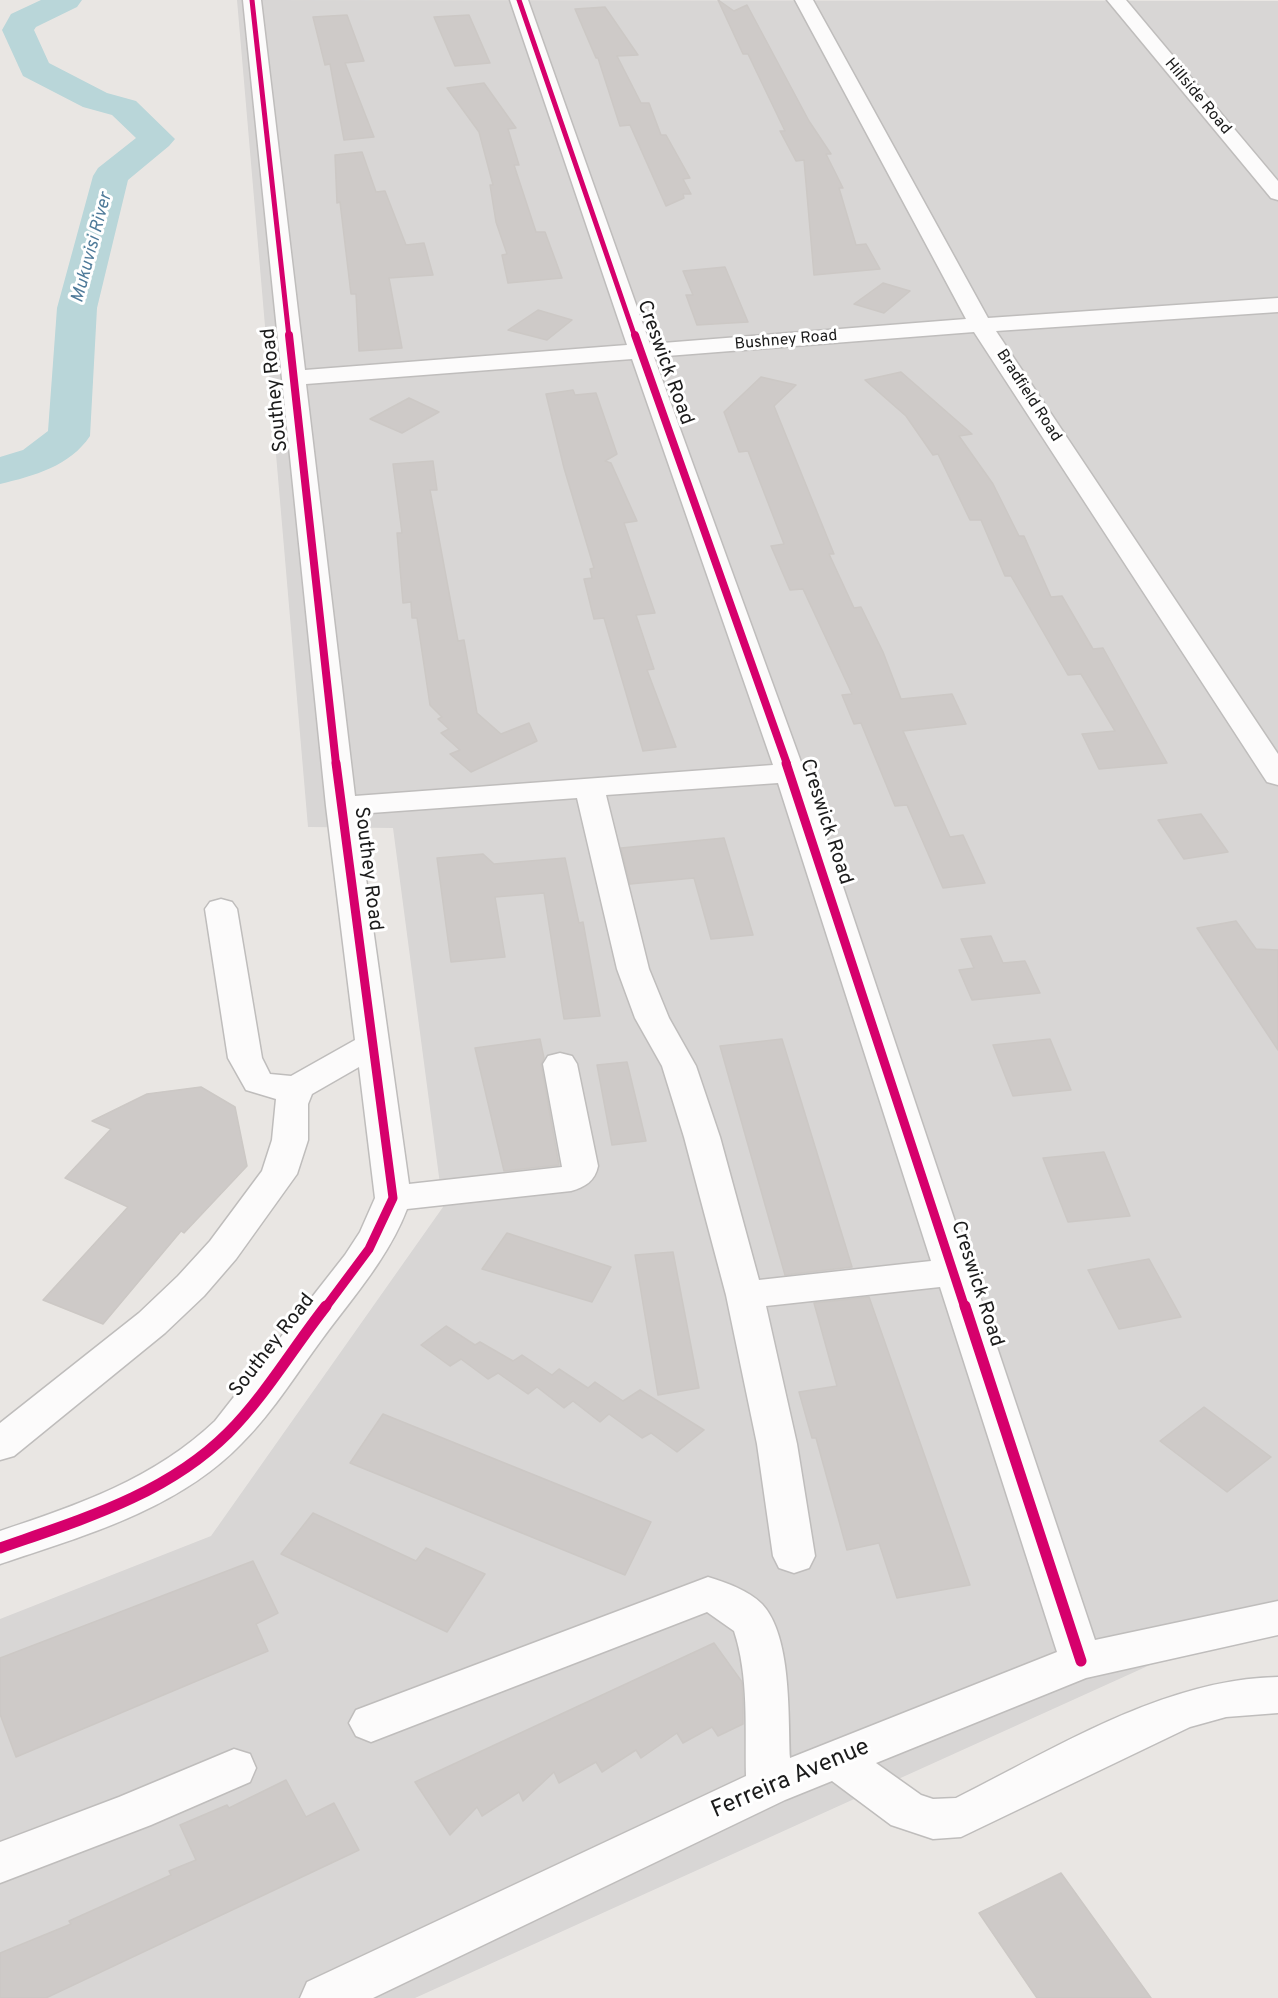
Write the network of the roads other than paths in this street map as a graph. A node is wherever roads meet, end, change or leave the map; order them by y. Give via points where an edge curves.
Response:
1 (252, 0) edge
2 (519, 0) edge
3 (804, 0) edge
4 (1116, 0) edge
5 (1278, 194) edge
6 (1278, 305) edge
7 (981, 325) junction
8 (642, 352) junction
9 (293, 378) junction
10 (790, 773) junction
11 (1278, 776) edge
12 (589, 787) junction
13 (341, 806) junction
14 (221, 909) dead end
15 (371, 1046) junction
16 (560, 1064) dead end
17 (297, 1087) junction
18 (393, 1198) junction
19 (953, 1272) junction
20 (745, 1295) junction
21 (0, 1445) edge
22 (0, 1548) edge
23 (794, 1556) dead end
24 (1278, 1618) edge
25 (1081, 1661) junction
26 (1278, 1695) edge
27 (371, 1723) dead end
28 (836, 1759) junction
29 (234, 1768) dead end
30 (769, 1786) junction
31 (0, 1863) edge
32 (324, 1998) edge

1 - 9 street, Southey Road
2 - 8 street, Creswick Road
3 - 7 street, Bradfield Road
4 - 5 street, Hillside Road
6 - 7 street, Bushney Road
7 - 8 street, Bushney Road
7 - 11 street, Bradfield Road
8 - 9 street, Bushney Road
8 - 10 street, Creswick Road
9 - 13 street, Southey Road
10 - 12 street
10 - 19 street, Creswick Road
12 - 13 street
12 - 20 street via 633,969 652,1018 679,1066
13 - 15 street, Southey Road
14 - 17 street via 245,1058 252,1078 258,1085 270,1088
15 - 17 street
15 - 18 street, Southey Road
16 - 18 street via 580,1166 571,1179
17 - 21 street via 291,1104 290,1140 279,1174 223,1250 152,1323
18 - 22 street, Southey Road via 385,1221 363,1258 228,1433 154,1489
19 - 20 street
19 - 25 street, Creswick Road
20 - 23 street via 777,1444
24 - 25 street, Ferreira Avenue
25 - 28 street, Ferreira Avenue
26 - 28 street via 1245,1694 1170,1713 961,1816 933,1819 907,1811
27 - 30 street via 708,1594 729,1603 753,1624 760,1652
28 - 30 street, Ferreira Avenue
29 - 31 street
30 - 32 street, Ferreira Avenue

